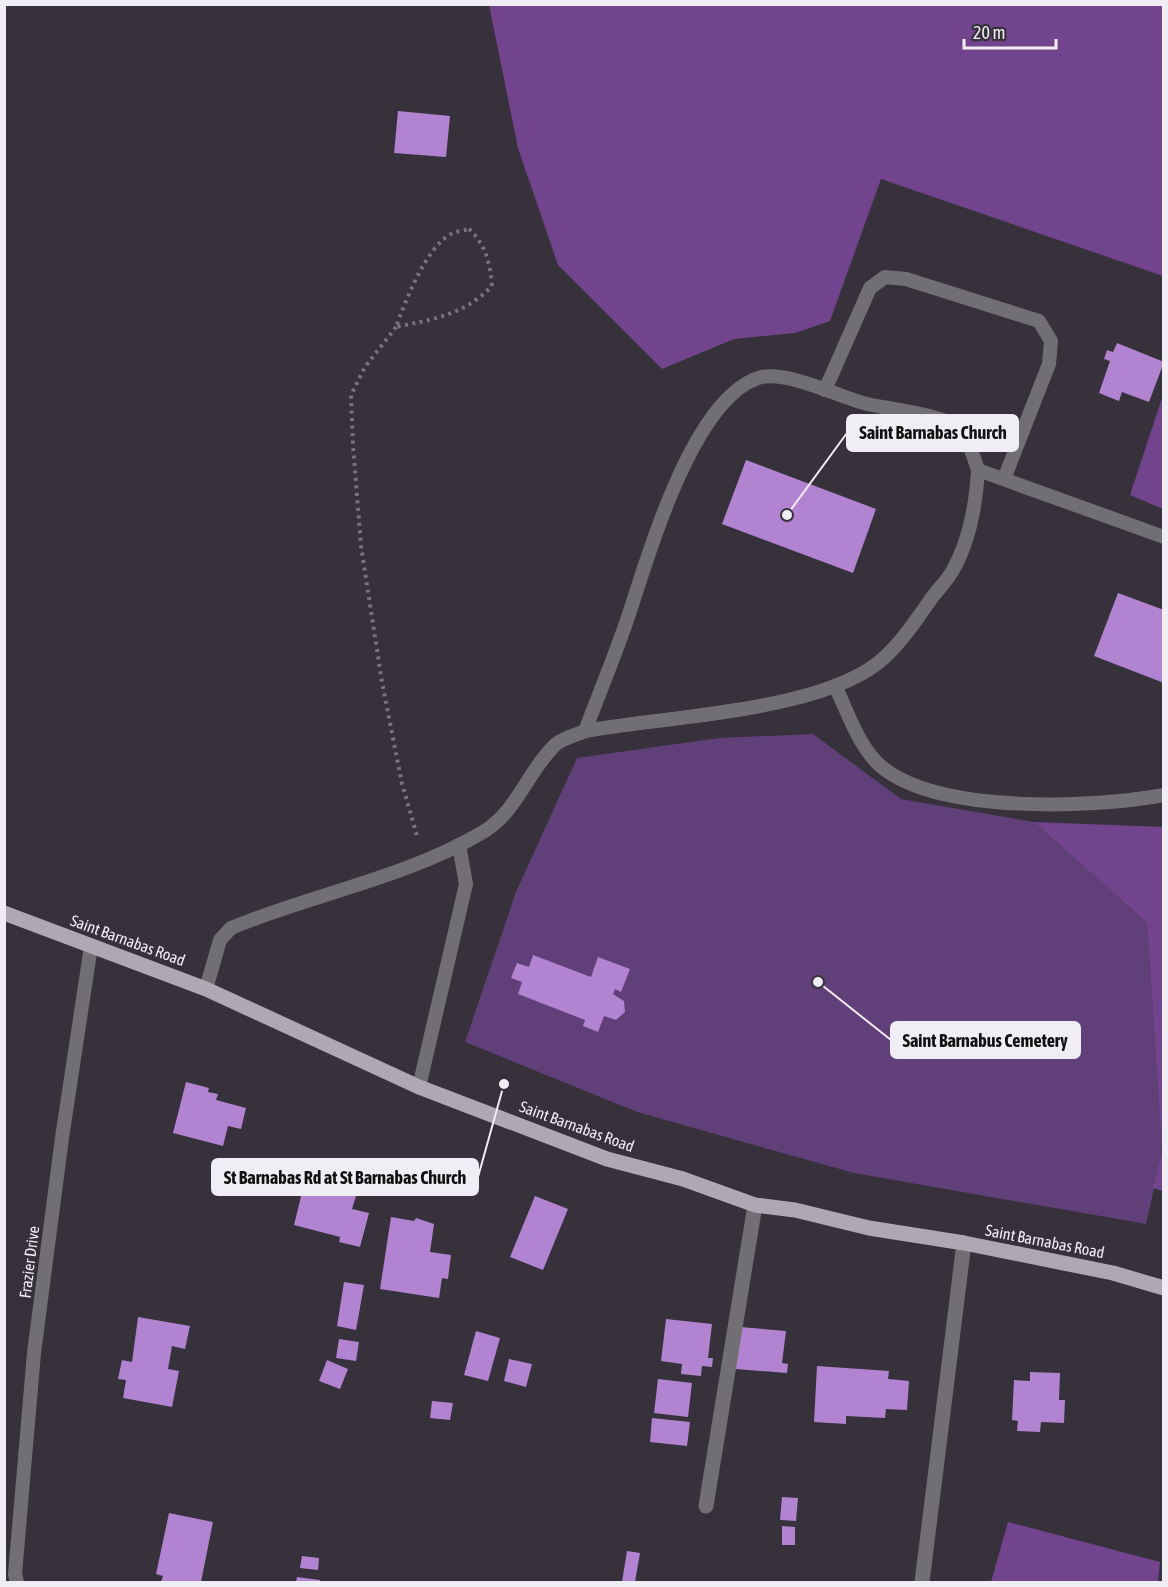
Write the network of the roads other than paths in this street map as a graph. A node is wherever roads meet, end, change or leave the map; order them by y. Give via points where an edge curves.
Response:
1 (825, 390) junction
2 (978, 470) junction
3 (1004, 480) junction
4 (1164, 537) edge
5 (836, 686) junction
6 (585, 731) junction
7 (1164, 795) edge
8 (459, 845) junction
9 (4, 913) edge
10 (91, 946) junction
11 (206, 989) junction
12 (419, 1087) junction
13 (755, 1205) junction
14 (964, 1243) junction
15 (1164, 1288) edge
16 (706, 1506) dead end
17 (18, 1582) edge
18 (922, 1582) edge

1 - 2 lane via 955,426 966,440
1 - 3 lane via 870,288 885,277 906,279 1039,321 1051,341 1049,364
1 - 6 lane via 785,378 759,377 728,398 715,413 669,498
2 - 3 lane
2 - 5 lane via 976,503 961,556 951,573 885,657
3 - 4 lane
5 - 6 lane via 788,701
5 - 7 lane via 862,742 882,767 920,787 970,800 1042,804 1110,803
6 - 8 lane via 558,742 514,804 486,830
8 - 11 lane via 231,928 220,940
8 - 12 lane via 466,884
9 - 10 main road, Saint Barnabas Road
10 - 11 main road, Saint Barnabas Road
10 - 17 lane, Frazier Drive via 34,1353 15,1574
11 - 12 main road, Saint Barnabas Road
12 - 13 main road, Saint Barnabas Road via 607,1159 683,1179
13 - 14 main road, Saint Barnabas Road
13 - 16 street
14 - 15 main road, Saint Barnabas Road via 1113,1273
14 - 18 street

